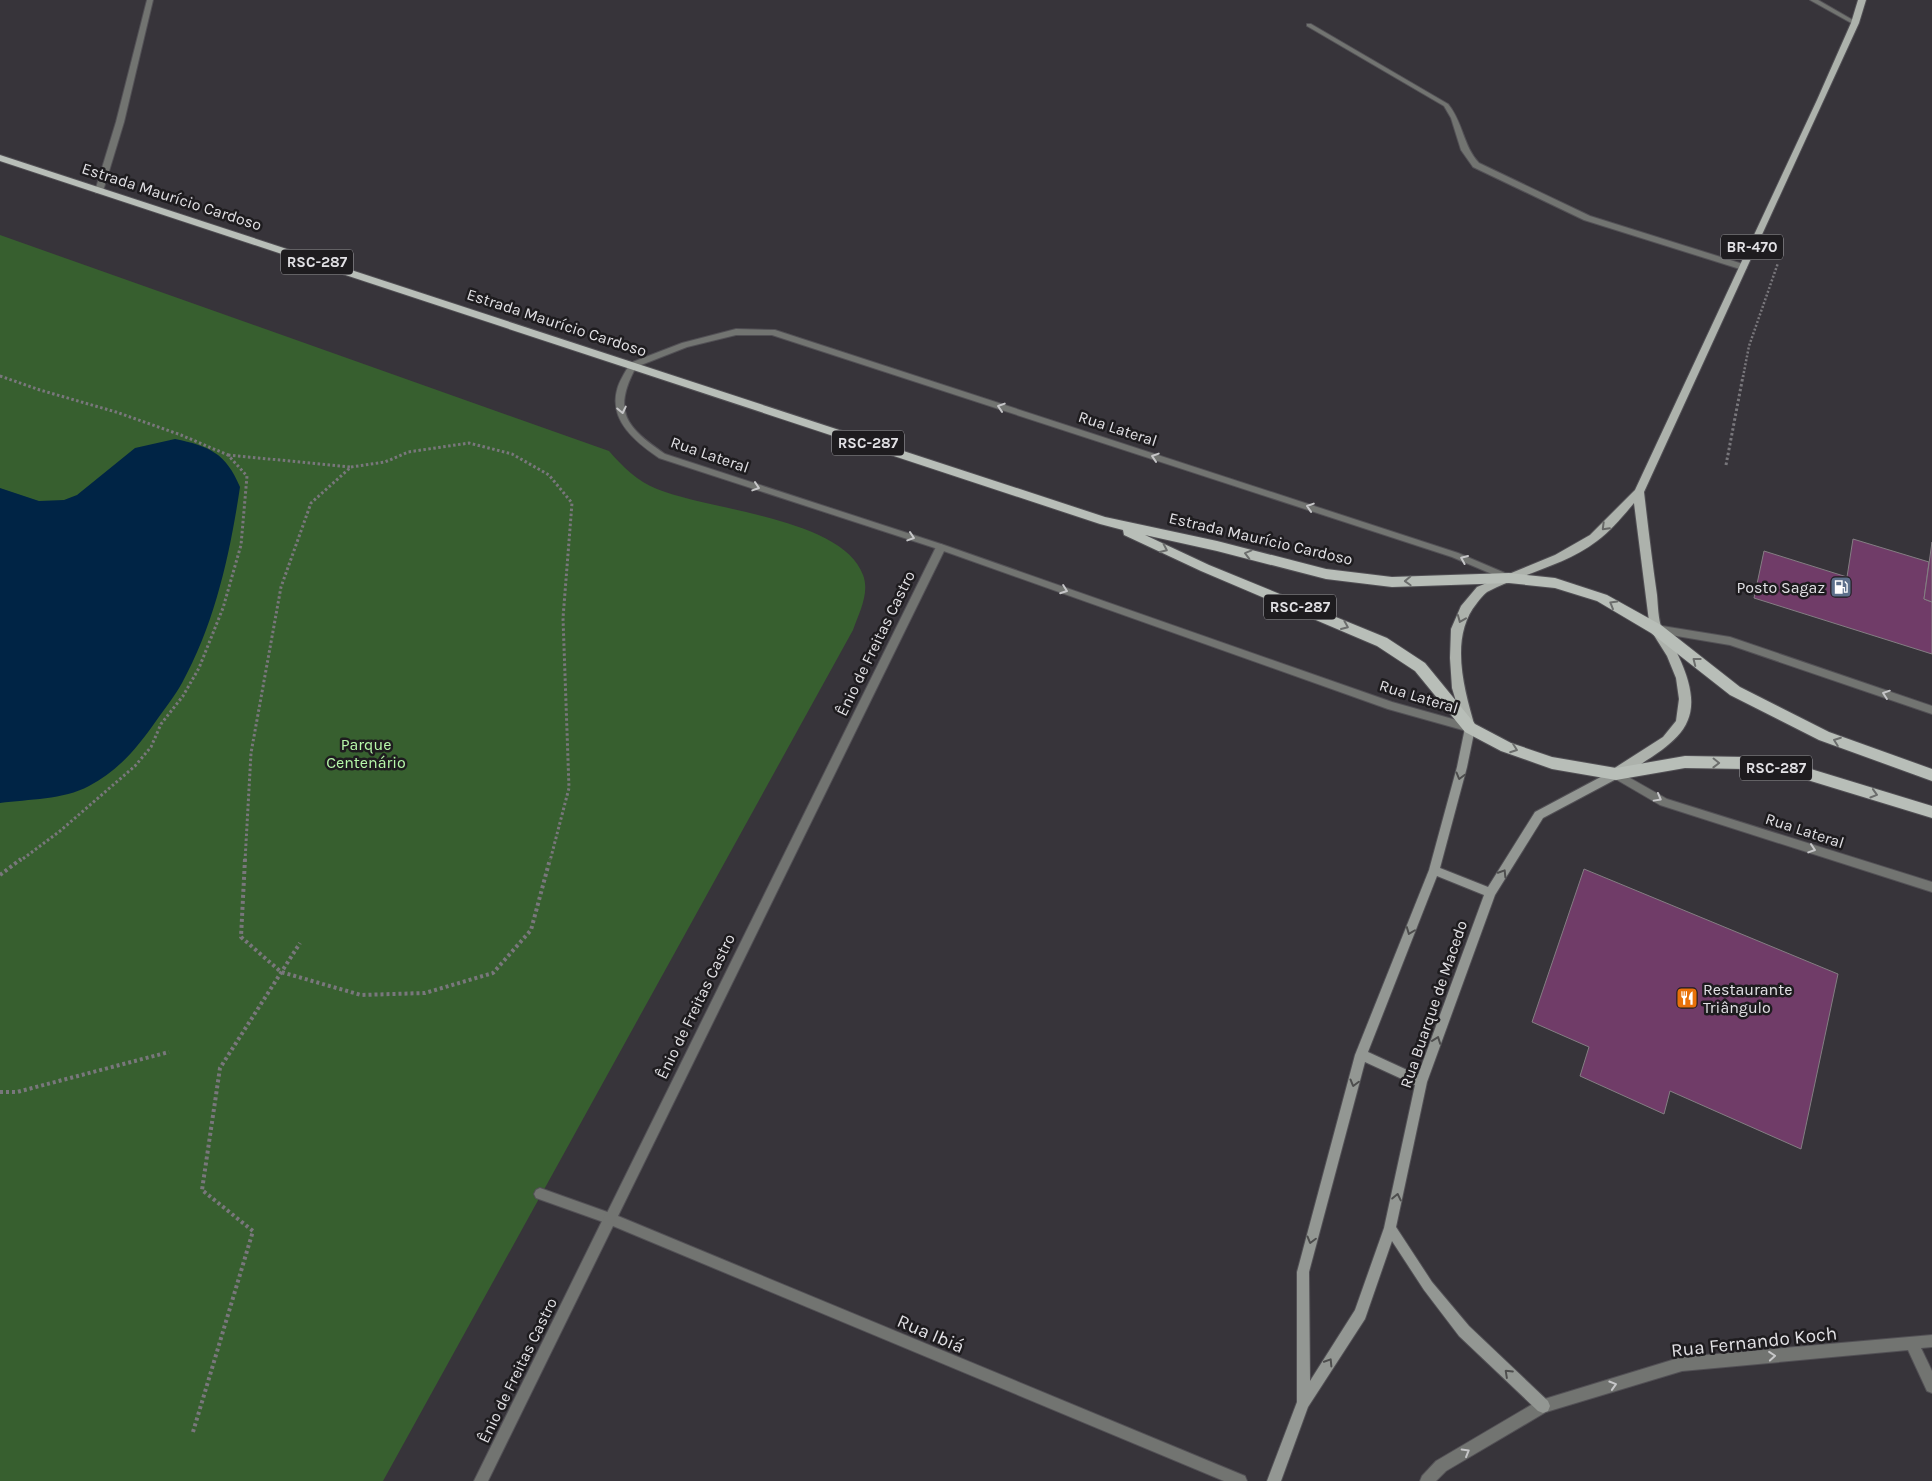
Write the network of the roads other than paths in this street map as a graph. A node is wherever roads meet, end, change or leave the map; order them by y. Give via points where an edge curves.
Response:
1 (150, 0) edge
2 (1813, 0) edge
3 (1862, 0) edge
4 (1855, 23) junction
5 (1309, 25) dead end
6 (0, 158) edge
7 (99, 191) junction
8 (1743, 268) junction
9 (633, 365) junction
10 (1639, 492) junction
11 (1104, 521) junction
12 (941, 547) junction
13 (1509, 578) junction
14 (1656, 628) junction
15 (1932, 710) edge
16 (1470, 728) junction
17 (1616, 774) junction
18 (1932, 775) edge
19 (1932, 812) edge
20 (1434, 870) junction
21 (1932, 887) edge
22 (1490, 894) junction
23 (1361, 1055) junction
24 (1421, 1082) junction
25 (540, 1194) dead end
26 (609, 1218) junction
27 (1390, 1228) junction
28 (1932, 1341) edge
29 (1912, 1343) junction
30 (1932, 1386) edge
31 (1303, 1404) junction
32 (1543, 1406) junction
33 (481, 1481) edge
34 (1240, 1481) edge
35 (1274, 1481) edge
36 (1427, 1481) edge

1 - 7 street
2 - 4 street
3 - 4 main road, BR-470
4 - 8 main road, BR-470
5 - 8 street via 1446,105 1466,156 1476,165 1587,218
6 - 7 highway, Estrada Maurício Cardoso / RSC-287
7 - 9 highway, Estrada Maurício Cardoso / RSC-287
8 - 10 main road, BR-470
9 - 11 highway, Estrada Maurício Cardoso / RSC-287
9 -> 12 street, Rua Lateral via 620,392 620,414 635,436 662,456
13 -> 9 street, Rua Lateral via 1446,552 772,332 736,332 685,345
10 -> 13 main road, BR-470 via 1594,538 1559,558
10 - 14 main road, BR-470 via 1642,538
13 -> 11 highway, Estrada Maurício Cardoso / RSC-287 via 1392,582 1326,574
11 -> 16 highway, Estrada Maurício Cardoso / RSC-287 via 1205,568 1382,642 1420,666
12 -> 16 street, Rua Lateral via 1391,706
12 - 26 street, Ênio de Freitas Castro
14 -> 13 highway, Estrada Maurício Cardoso / RSC-287 via 1602,598 1555,584
13 -> 16 main road via 1480,590 1465,608 1457,628 1458,688
15 -> 14 street via 1730,642
14 - 17 main road via 1682,678 1685,698 1682,723 1667,741
18 -> 14 highway, Estrada Maurício Cardoso / RSC-287 via 1824,736 1735,691
16 -> 17 highway, Estrada Maurício Cardoso / RSC-287 via 1506,747 1552,763
16 -> 20 main road, Rua Buarque de Macedo
17 -> 19 highway, Estrada Maurício Cardoso / RSC-287 via 1684,762 1746,763 1801,772
17 -> 21 street, Rua Lateral via 1664,802
22 -> 17 main road, Rua Buarque de Macedo via 1539,815
20 - 22 main road
20 -> 23 main road, Rua Buarque de Macedo
24 -> 22 main road, Rua Buarque de Macedo
23 - 24 main road
23 -> 31 main road, Rua Buarque de Macedo via 1303,1272
27 -> 24 main road, Rua Buarque de Macedo
25 - 26 street, Rua Ibiá
26 - 33 street, Ênio de Freitas Castro
26 - 34 street, Rua Ibiá
31 -> 27 main road, Rua Buarque de Macedo via 1360,1314
32 -> 27 main road via 1464,1331 1428,1286
28 - 29 street, Rua Fernando Koch
29 - 30 street
32 -> 29 street, Rua Fernando Koch via 1682,1364
31 - 35 main road, Rua Buarque de Macedo
36 -> 32 street, Rua Fernando Koch via 1441,1466

